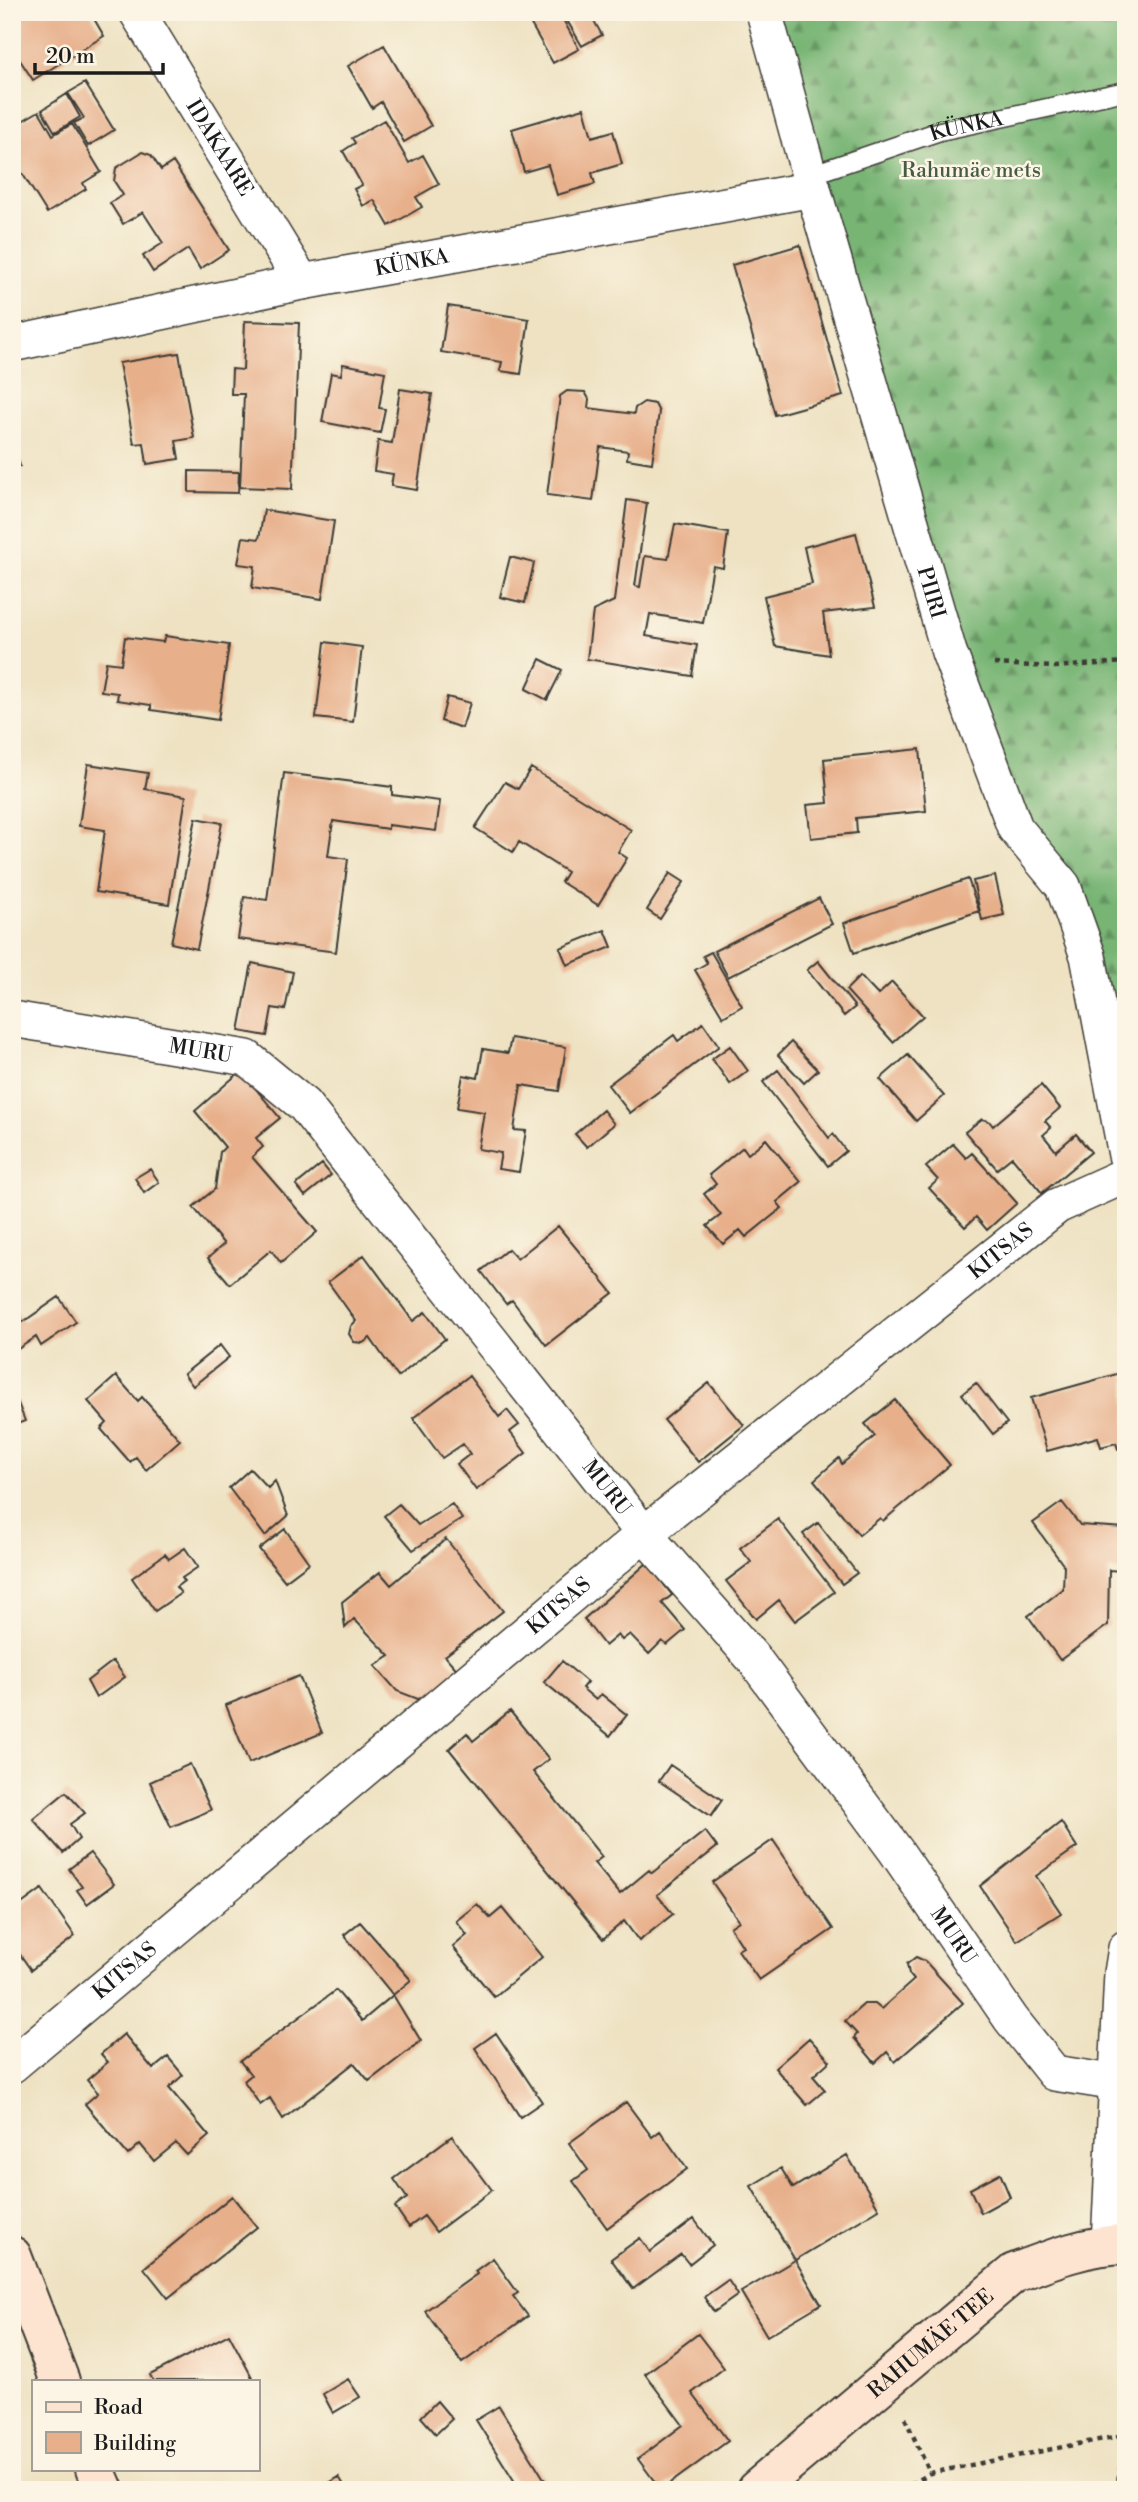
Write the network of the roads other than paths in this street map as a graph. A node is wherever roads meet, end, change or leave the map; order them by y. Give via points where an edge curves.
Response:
1 (137, 12) edge
2 (764, 12) edge
3 (1126, 90) edge
4 (812, 182) junction
5 (302, 282) junction
6 (12, 344) edge
7 (12, 1019) edge
8 (1126, 1155) edge
9 (1126, 1175) edge
10 (644, 1534) junction
11 (1126, 1948) edge
12 (12, 2064) edge
13 (1117, 2083) junction
14 (1117, 2244) edge
15 (12, 2256) edge
16 (60, 2380) edge
17 (95, 2470) edge
18 (104, 2490) edge
19 (756, 2490) edge

1 - 5 street, IDAKAARE
2 - 4 street, PIIRI
3 - 4 lane, KÜNKA via 940,131
4 - 5 street, KÜNKA
4 - 8 street, PIIRI via 954,666 1015,828 1063,886 1088,956
5 - 6 street, KÜNKA
7 - 10 street, MURU via 247,1058 304,1105
9 - 10 street, KITSAS via 1057,1206
10 - 12 street, KITSAS
10 - 13 street, MURU via 753,1658 1054,2073
11 - 13 street
13 - 14 street
14 - 19 street, RAHUMÄE TEE via 1064,2254 1014,2273
15 - 16 street
17 - 18 street

